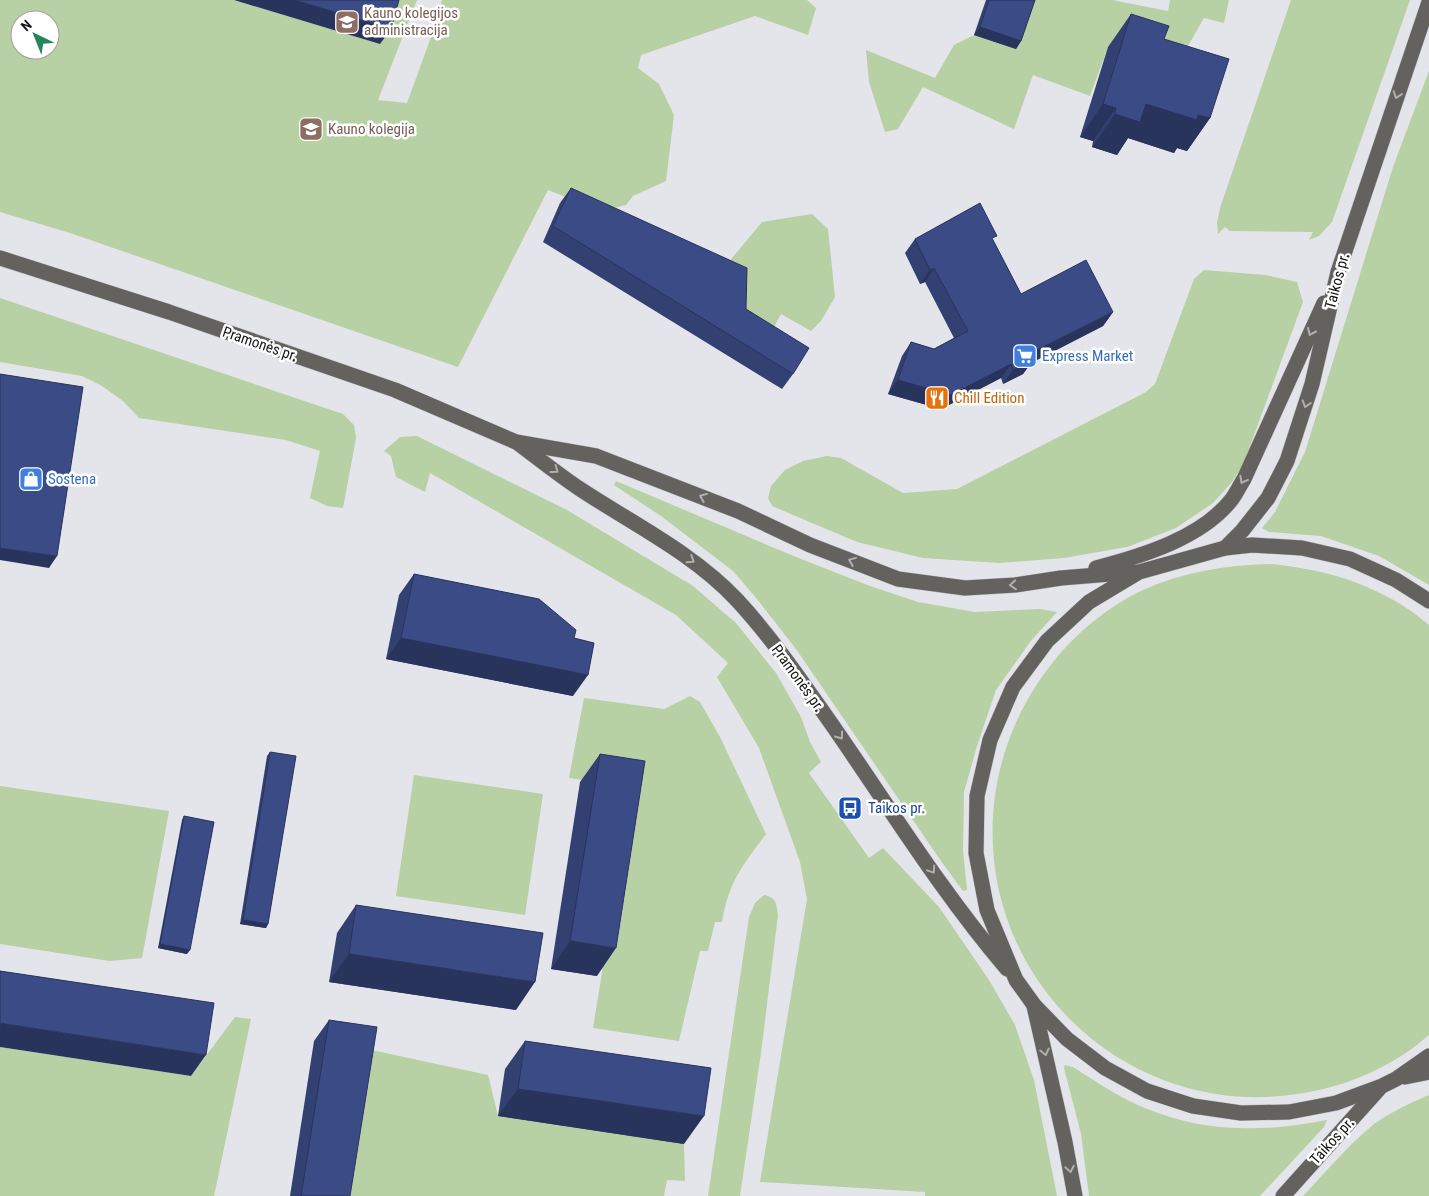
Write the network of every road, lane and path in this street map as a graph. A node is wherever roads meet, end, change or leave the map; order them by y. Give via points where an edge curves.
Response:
1 (1429, 2) edge
2 (0, 258) edge
3 (1338, 272) junction
4 (516, 442) junction
5 (1225, 548) junction
6 (1139, 572) junction
7 (1061, 578) junction
8 (1429, 601) edge
9 (1016, 980) junction
10 (1034, 1005) junction
11 (1429, 1056) edge
12 (1429, 1072) edge
13 (1396, 1079) junction
14 (1382, 1086) junction
15 (1075, 1196) edge
16 (1282, 1196) edge

1 -> 3 main road, Taikos pr.
2 - 4 main road, Pramonės pr. via 395,390
3 -> 5 main road, Taikos pr. via 1312,384 1288,461 1268,498
3 -> 7 main road via 1244,479 1232,498 1188,536 1127,560
7 -> 4 main road, Pramonės pr. via 965,588 898,579 596,456
4 -> 9 main road, Pramonės pr. via 579,488 707,570 736,599 805,686 941,885
5 - 6 main road
5 - 8 main road via 1252,545 1302,548 1350,559 1396,580
6 - 7 main road, Pramonės pr.
6 - 9 main road via 1089,602 1047,641 1014,687 990,740 977,796 976,853 987,910
9 - 10 main road
10 - 14 main road via 1066,1039 1104,1068 1147,1091 1193,1106 1240,1113 1289,1112 1336,1103
10 -> 15 main road via 1066,1142
11 - 13 main road
12 - 13 main road
13 - 14 main road
14 - 16 main road, Taikos pr.

